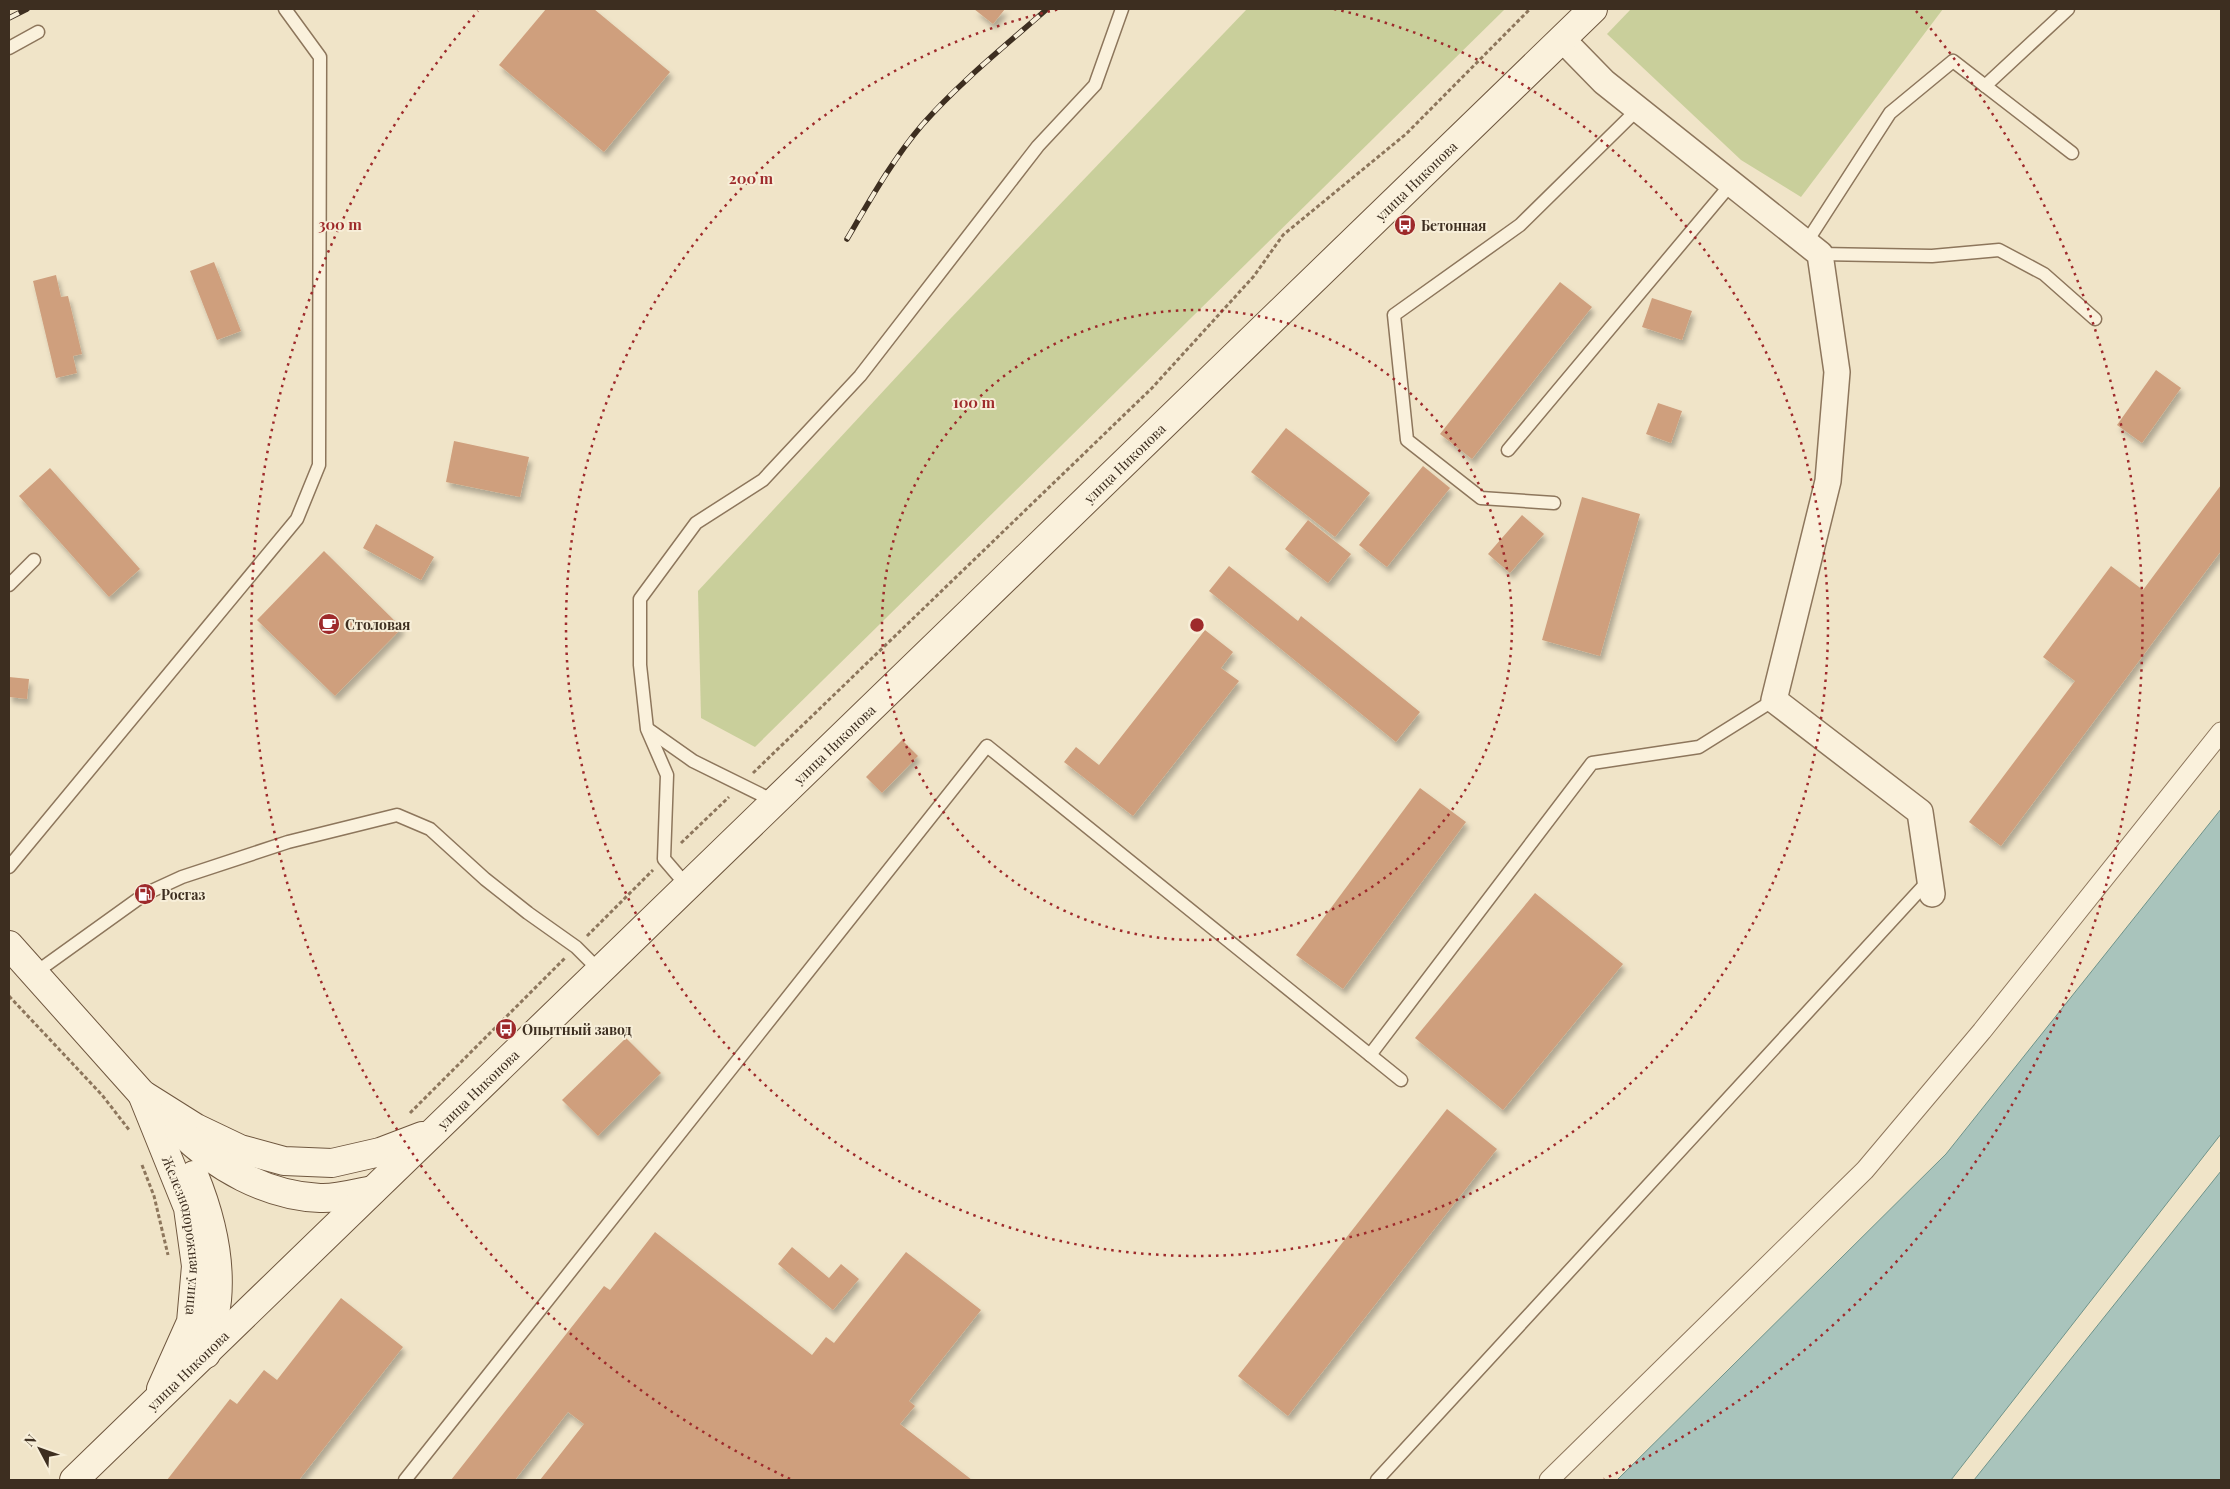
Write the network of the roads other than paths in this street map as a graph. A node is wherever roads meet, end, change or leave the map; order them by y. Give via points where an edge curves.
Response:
1 (285, 9) edge
2 (1122, 9) edge
3 (1592, 9) edge
4 (2068, 9) edge
5 (38, 32) dead end
6 (1562, 39) junction
7 (9, 48) edge
8 (1985, 86) junction
9 (1639, 108) junction
10 (2072, 153) dead end
11 (1731, 184) junction
12 (1813, 248) junction
13 (2095, 319) dead end
14 (1508, 450) dead end
15 (1554, 503) dead end
16 (34, 560) dead end
17 (9, 585) edge
18 (1774, 700) junction
19 (647, 729) junction
20 (2221, 732) edge
21 (774, 801) junction
22 (9, 867) edge
23 (688, 887) junction
24 (1931, 887) joint
25 (9, 945) edge
26 (600, 971) junction
27 (35, 974) junction
28 (1370, 1055) junction
29 (1401, 1080) dead end
30 (142, 1094) junction
31 (433, 1132) junction
32 (373, 1190) junction
33 (206, 1354) junction
34 (155, 1404) junction
35 (74, 1480) edge
36 (405, 1480) edge
37 (1377, 1480) edge
38 (1549, 1480) edge

1 - 22 lane via 320,57 319,465 297,519
2 - 19 lane via 1095,85 1038,146 860,376 763,480 696,523 640,599 640,665
3 - 6 main road, улица Никонова
4 - 8 lane
5 - 7 lane
6 - 9 street via 1604,82
6 - 21 main road, улица Никонова
8 - 10 lane
8 - 12 lane via 1953,61 1890,113
9 - 11 street
9 - 15 lane via 1520,225 1394,315 1407,440 1481,498
11 - 12 street
11 - 14 lane
12 - 13 lane via 1932,256 1999,250 2044,274
12 - 18 street via 1837,372 1828,481
16 - 17 lane
18 - 24 street via 1920,812
18 - 28 lane via 1699,747 1592,764
19 - 21 lane via 693,761
19 - 23 lane via 667,775 664,860
20 - 38 street via 1982,1031 1865,1170
21 - 23 main road, улица Никонова
23 - 26 main road, улица Никонова
24 - 37 lane
25 - 27 main road, Железнодорожная улица
26 - 27 lane via 430,829 397,815 288,842 182,877 145,894
26 - 31 main road, улица Никонова
27 - 30 main road, Железнодорожная улица
28 - 29 lane
28 - 36 lane via 987,746
30 - 31 main road, Железнодорожная улица via 196,1128 240,1149 284,1161 332,1163 380,1152
30 - 32 main road via 197,1148 241,1177 281,1192 321,1198
30 - 33 main road via 188,1160 206,1204 216,1250 217,1301
30 - 34 main road, Железнодорожная улица via 188,1208 196,1266 191,1322
31 - 32 main road, улица Никонова
32 - 33 main road, улица Никонова
33 - 34 main road, улица Никонова
34 - 35 main road, улица Никонова

